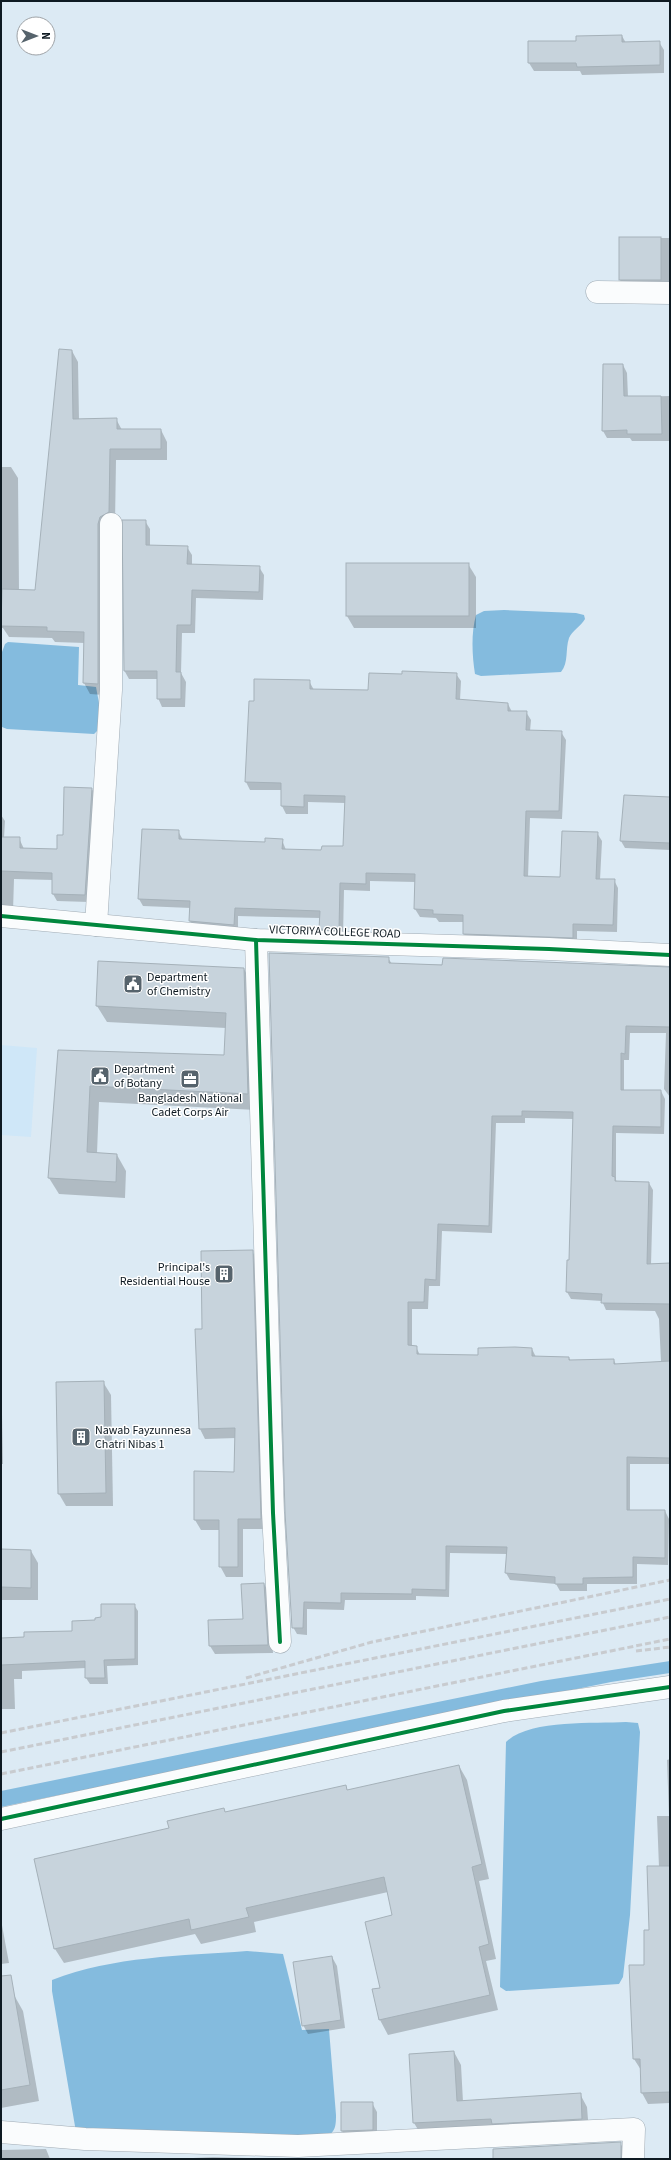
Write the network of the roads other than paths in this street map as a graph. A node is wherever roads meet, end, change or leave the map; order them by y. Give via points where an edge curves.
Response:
1 (597, 292) dead end
2 (670, 293) edge
3 (110, 524) dead end
4 (1, 916) edge
5 (96, 925) junction
6 (256, 940) junction
7 (670, 955) edge
8 (280, 1642) dead end
9 (670, 1687) edge
10 (1, 1819) edge
11 (1, 2132) edge
12 (633, 2159) edge

1 - 2 street
3 - 5 street via 110,690
4 - 5 street, VICTORIYA COLLEGE ROAD
5 - 6 street, VICTORIYA COLLEGE ROAD
6 - 7 street, VICTORIYA COLLEGE ROAD
6 - 8 street via 272,1474
9 - 10 street via 504,1711
11 - 12 street via 85,2139 298,2146 634,2129

